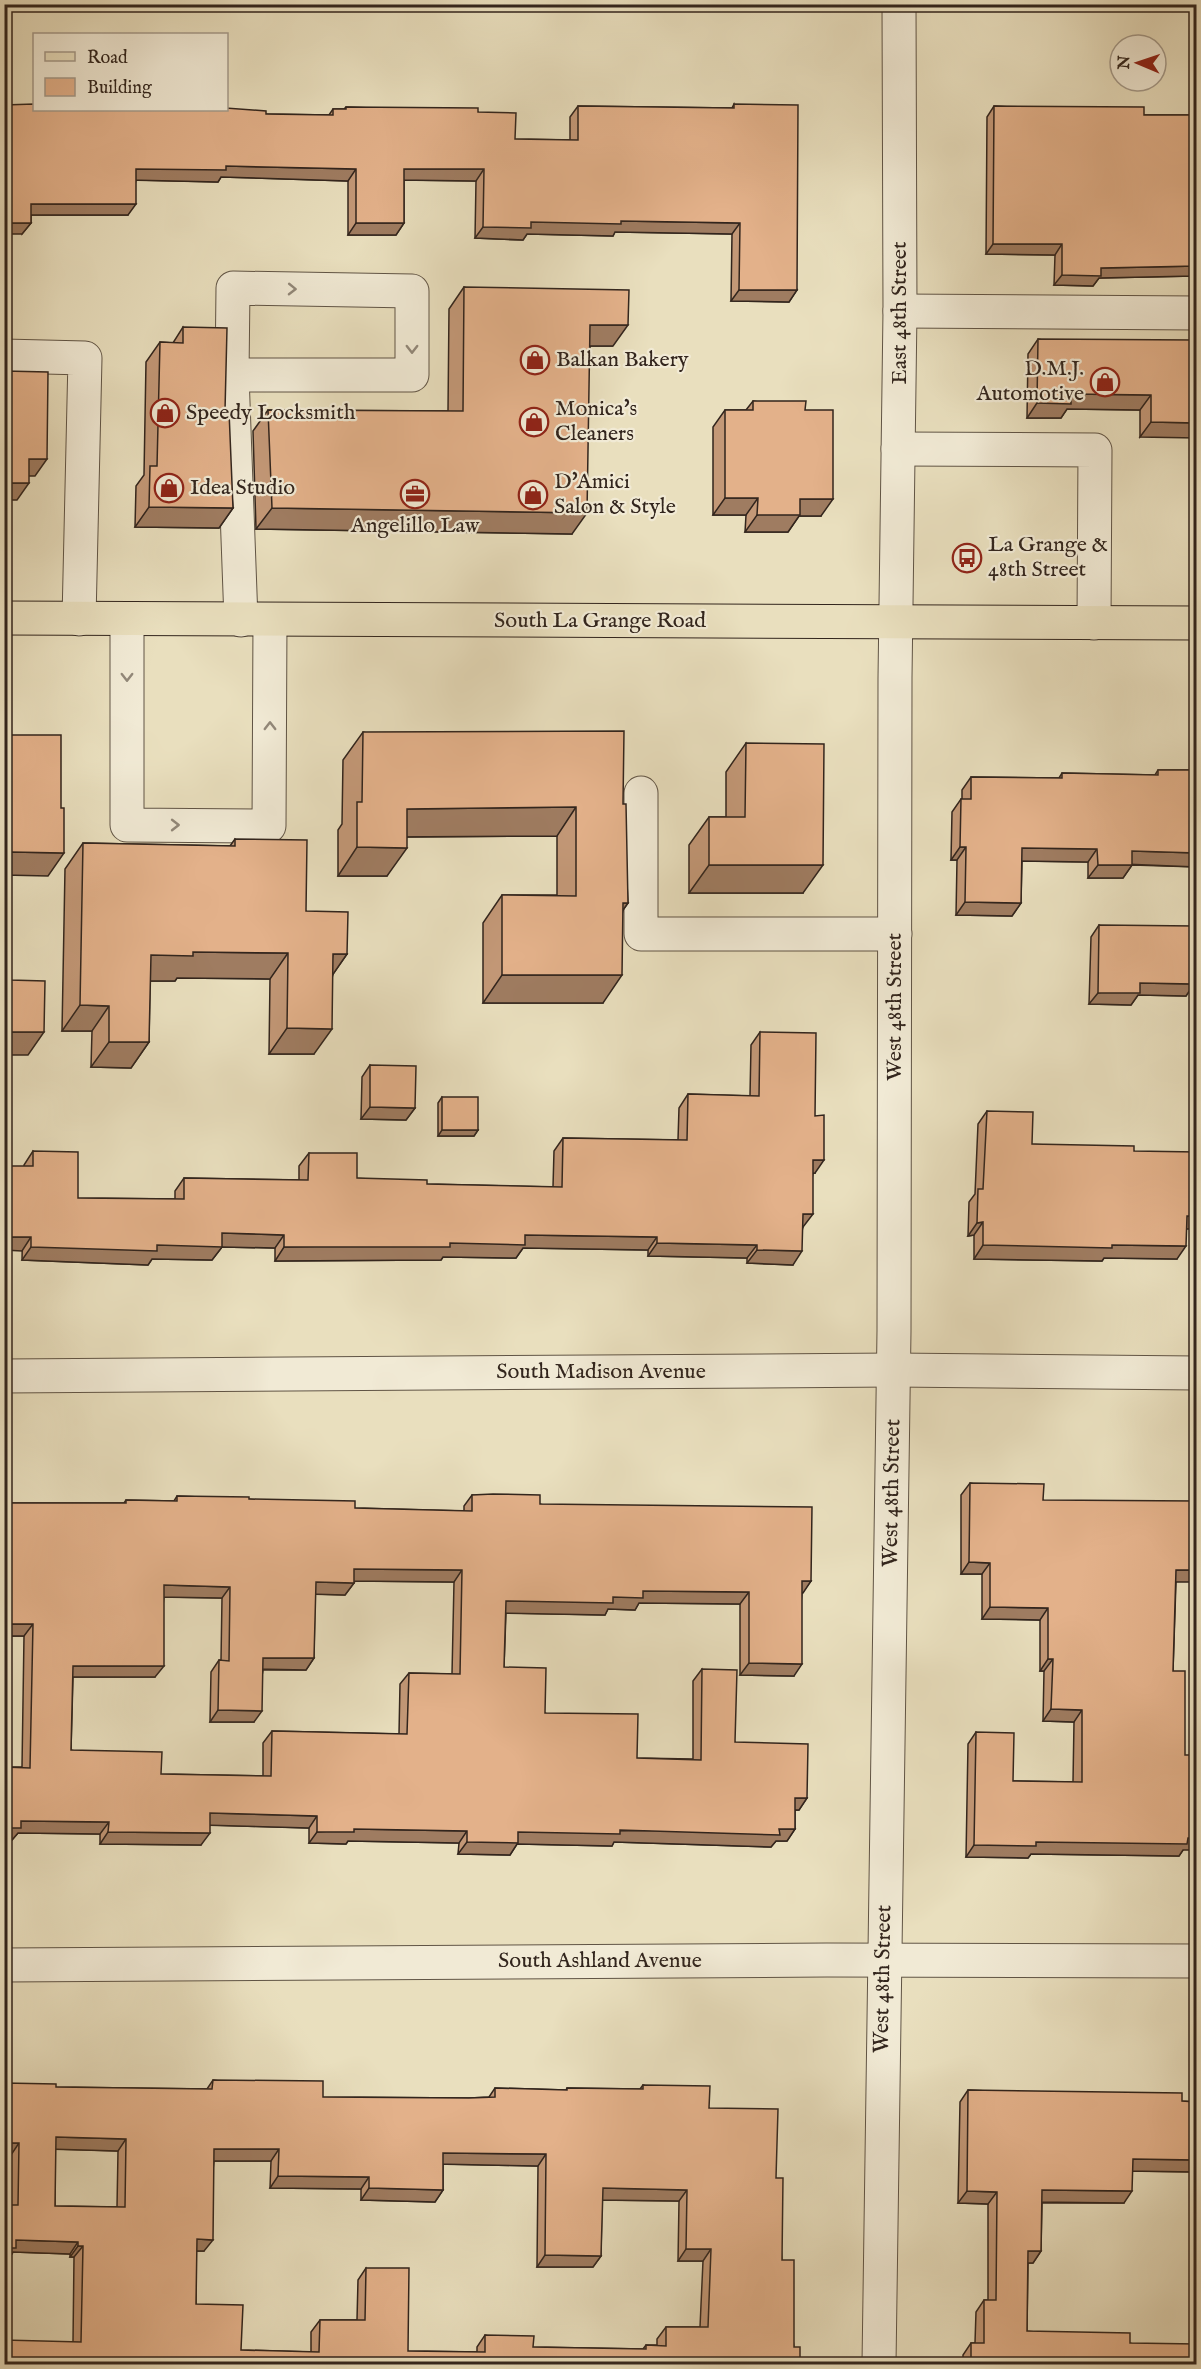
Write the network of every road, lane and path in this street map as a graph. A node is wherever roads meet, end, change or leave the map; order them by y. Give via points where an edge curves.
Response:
1 (899, 4) edge
2 (900, 311) junction
3 (1197, 313) edge
4 (4, 356) edge
5 (232, 375) junction
6 (898, 449) junction
7 (4, 618) edge
8 (79, 619) junction
9 (127, 619) junction
10 (255, 620) junction
11 (896, 622) junction
12 (1094, 623) junction
13 (1197, 623) edge
14 (642, 793) dead end
15 (895, 934) junction
16 (894, 1370) junction
17 (1197, 1373) edge
18 (4, 1376) edge
19 (883, 1960) junction
20 (1197, 1961) edge
21 (4, 1965) edge
22 (879, 2364) edge

1 - 2 street, East 48th Street
2 - 3 street
2 - 6 street, East 48th Street
4 - 8 street via 85,358
5 -> 5 street via 233,288 412,291 412,375
5 - 10 street
6 - 11 street, East 48th Street
6 - 12 street via 1095,450
7 - 8 main road, South La Grange Road
8 - 9 main road, South La Grange Road
9 - 10 main road, South La Grange Road
9 -> 10 street via 127,825 269,826
10 - 11 main road, South La Grange Road
11 - 12 main road, South La Grange Road
11 - 15 street, West 48th Street
12 - 13 main road, South La Grange Road
14 - 15 street via 641,934
15 - 16 street, West 48th Street
16 - 17 street, South Madison Avenue
16 - 18 street, South Madison Avenue
16 - 19 street, West 48th Street
19 - 20 street, South Ashland Avenue
19 - 21 street, South Ashland Avenue
19 - 22 street, West 48th Street

